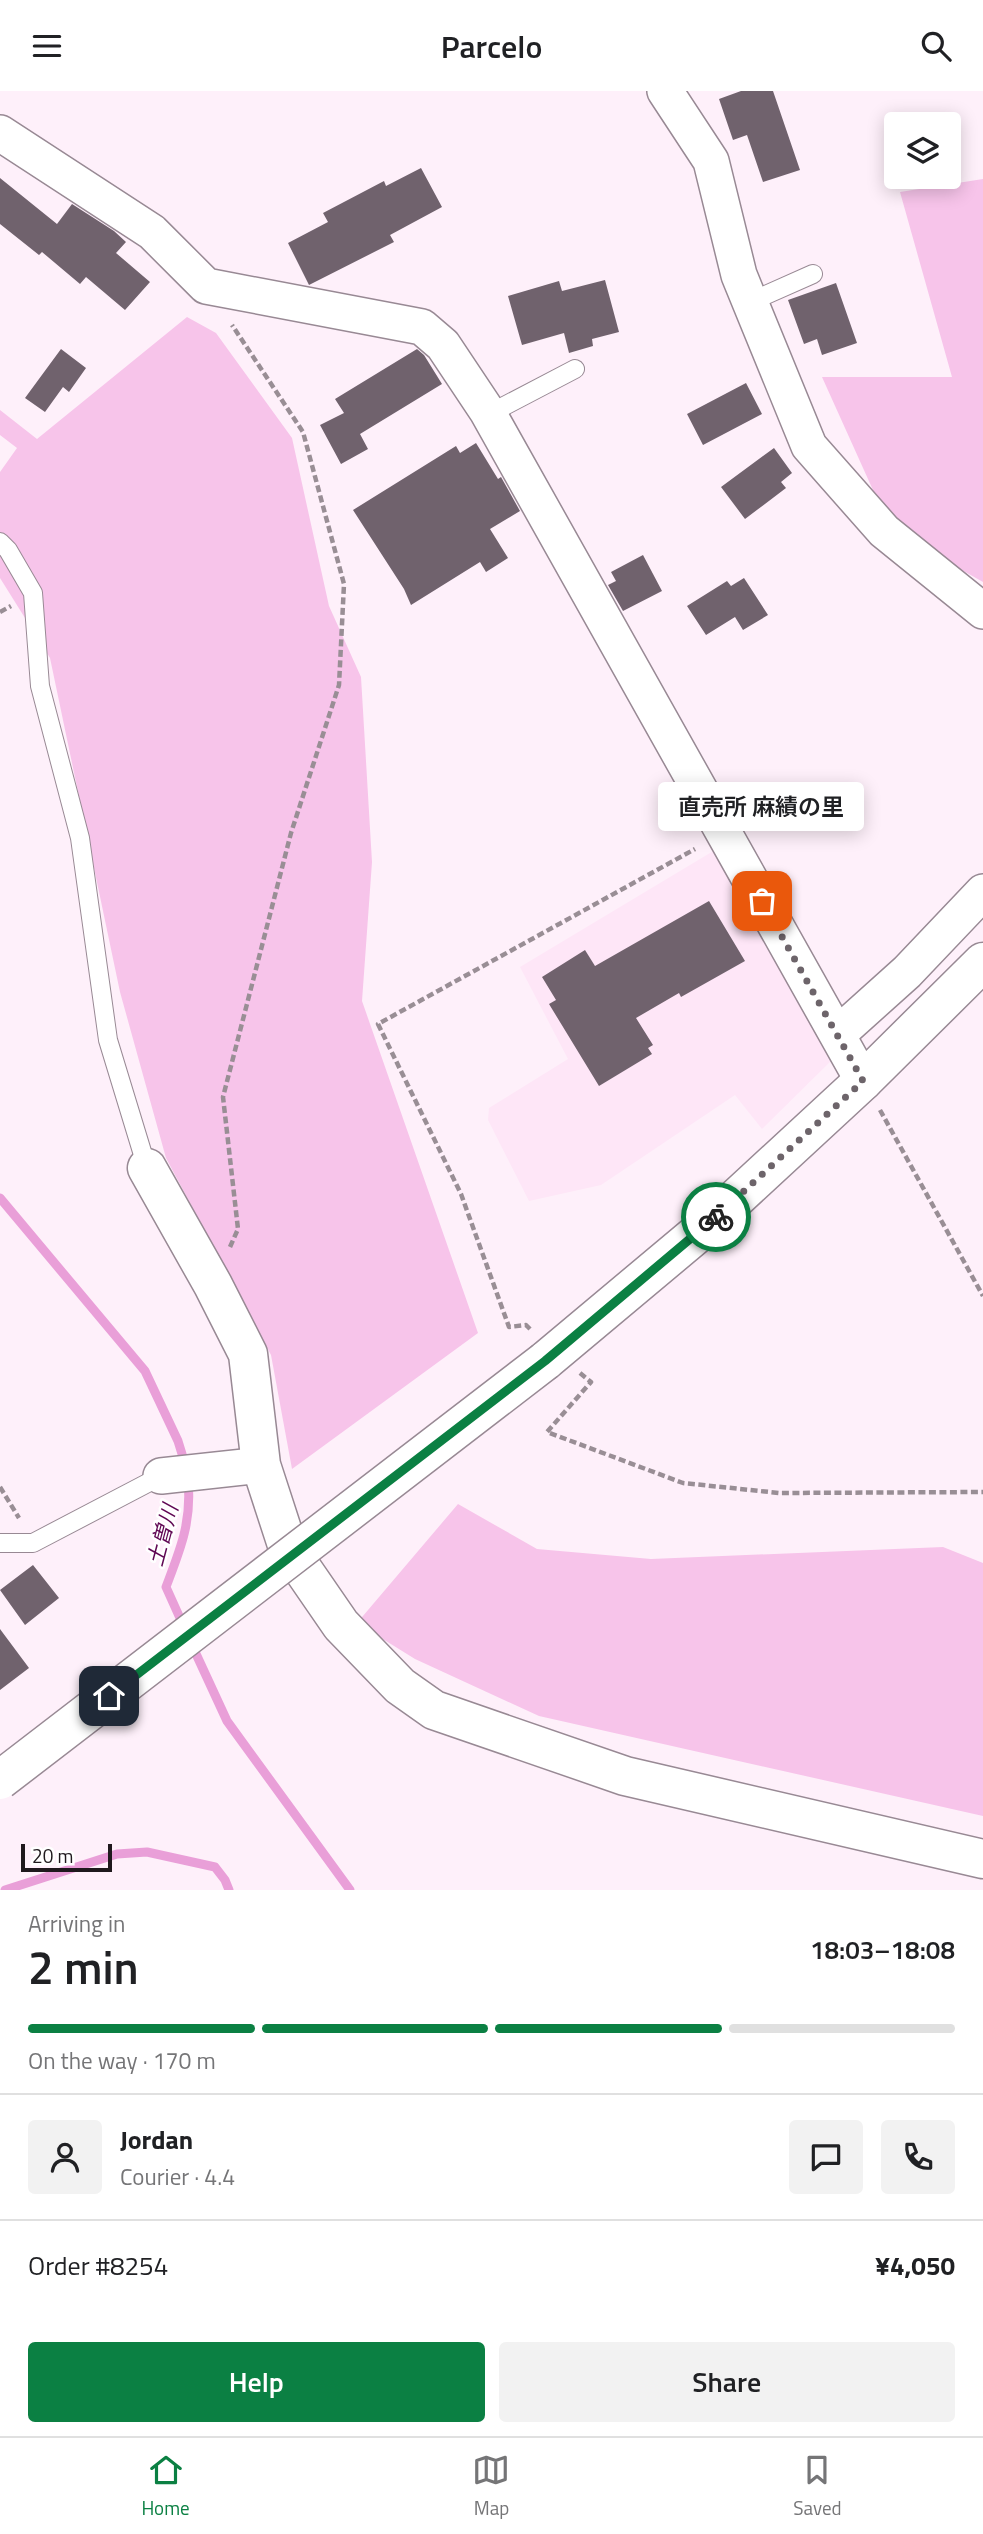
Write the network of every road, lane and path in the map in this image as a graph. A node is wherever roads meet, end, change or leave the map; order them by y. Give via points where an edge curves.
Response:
1 (665, 91) edge
2 (0, 133) edge
3 (813, 274) dead end
4 (206, 286) junction
5 (750, 302) junction
6 (575, 369) dead end
7 (489, 414) junction
8 (0, 542) edge
9 (983, 611) edge
10 (724, 834) junction
11 (983, 891) edge
12 (983, 962) edge
13 (838, 1034) junction
14 (863, 1081) junction
15 (147, 1168) joint
16 (213, 1285) junction
17 (983, 1296) edge
18 (552, 1355) junction
19 (261, 1465) junction
20 (161, 1476) joint
21 (0, 1487) edge
22 (983, 1492) edge
23 (0, 1543) edge
24 (33, 1543) junction
25 (0, 1780) edge
26 (983, 1859) edge

1 - 5 street via 711,161
2 - 4 street via 152,232
3 - 5 lane
4 - 7 street via 422,327 443,345
4 - 16 path via 303,432 344,584 339,685 291,833 223,1097 239,1229
5 - 9 street via 809,446 884,531
6 - 7 lane
7 - 10 street
8 - 15 lane via 33,593 40,686 80,838 108,1039
10 - 13 street
10 - 18 path via 378,1024 461,1194 509,1328 527,1325
11 - 13 street via 906,972
12 - 14 street
13 - 14 street
14 - 17 path
14 - 18 street via 705,1227
15 - 16 street
16 - 19 street via 248,1354
18 - 22 path via 591,1382 547,1432 683,1483 779,1493
18 - 25 street, bridge
19 - 20 street
19 - 26 street via 288,1548 341,1625 400,1686 434,1710 625,1776
20 - 24 lane
21 - 24 path
23 - 24 lane

